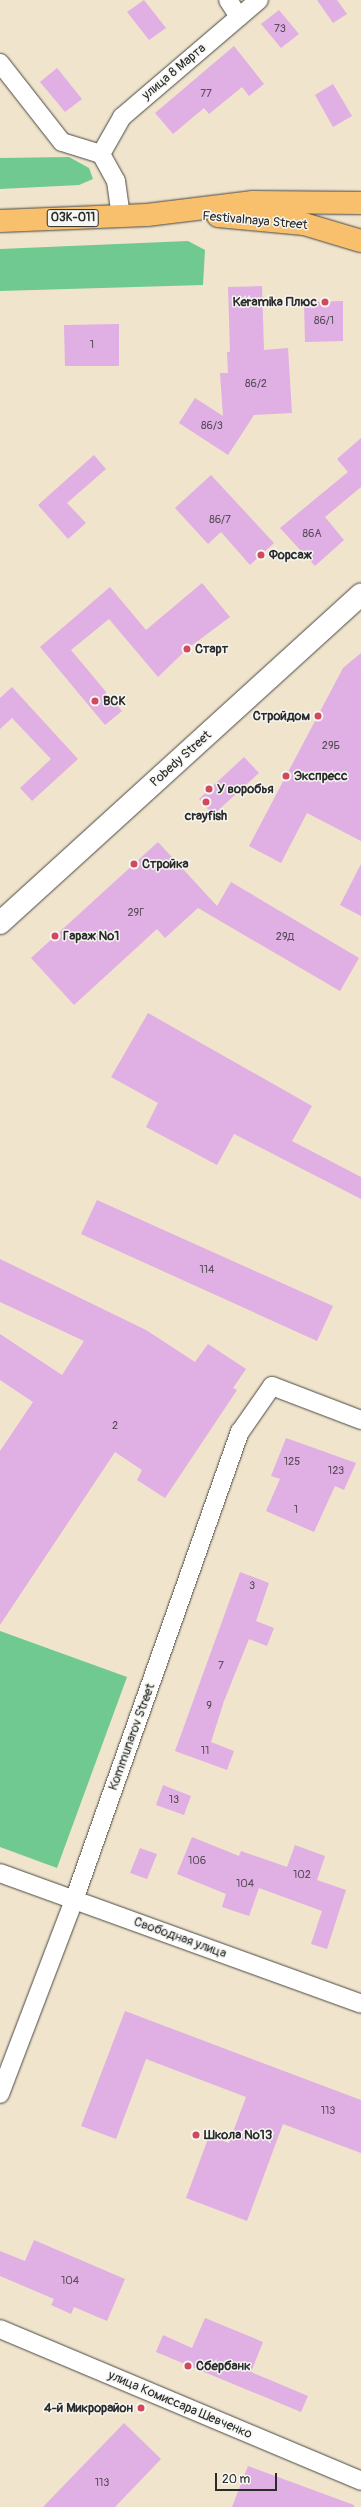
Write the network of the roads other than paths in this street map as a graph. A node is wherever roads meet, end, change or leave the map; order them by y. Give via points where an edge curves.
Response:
1 (228, 0) edge
2 (259, 0) edge
3 (239, 17) junction
4 (0, 63) edge
5 (101, 154) junction
6 (361, 203) edge
7 (147, 215) junction
8 (121, 217) junction
9 (0, 221) edge
10 (361, 241) edge
11 (361, 594) edge
12 (0, 923) edge
13 (361, 1420) edge
14 (0, 1872) edge
15 (74, 1900) junction
16 (361, 2004) edge
17 (0, 2094) edge
18 (0, 2329) edge
19 (361, 2481) edge

1 - 3 street
2 - 3 street, улица 8 Марта
3 - 5 street, улица 8 Марта via 122,117
4 - 5 street via 62,142
5 - 8 street via 116,181
6 - 7 main road, Festivalnaya Street via 253,202
7 - 8 main road, Festivalnaya Street / 03К-011
7 - 10 main road, Festivalnaya Street via 225,216 304,224
8 - 9 main road, Festivalnaya Street / 03К-011
11 - 12 street, Pobedy Street
13 - 15 street, Kommunarov Street via 272,1386 240,1432
14 - 15 street, Свободная улица
15 - 16 street, Свободная улица
15 - 17 street, Kommunarov Street
18 - 19 street, улица Комиссара Шевченко

